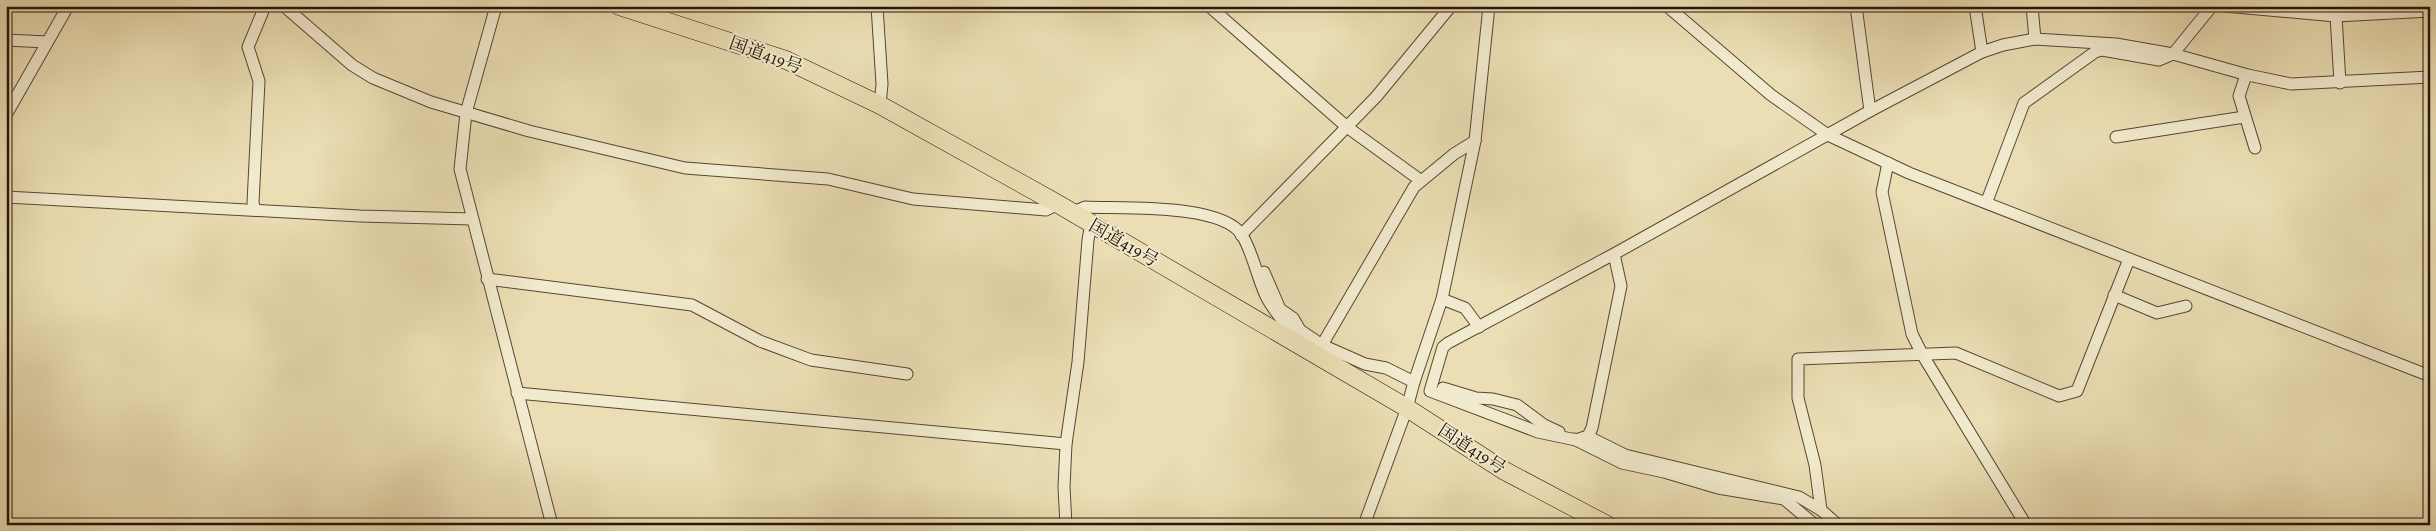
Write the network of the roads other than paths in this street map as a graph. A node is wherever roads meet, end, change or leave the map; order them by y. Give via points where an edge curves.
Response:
1 (68, 6) edge
2 (265, 6) edge
3 (284, 6) edge
4 (496, 6) edge
5 (619, 6) edge
6 (877, 6) edge
7 (1209, 6) edge
8 (1451, 6) edge
9 (1488, 6) edge
10 (1667, 6) edge
11 (1856, 6) edge
12 (1975, 6) edge
13 (2032, 6) edge
14 (2212, 6) edge
15 (2224, 6) edge
16 (2338, 11) edge
17 (2430, 11) edge
18 (2035, 39) junction
19 (6, 40) edge
20 (47, 42) junction
21 (1982, 52) junction
22 (2173, 54) junction
23 (2246, 75) junction
24 (2430, 77) edge
25 (2340, 82) junction
26 (880, 105) junction
27 (1870, 111) junction
28 (466, 113) junction
29 (6, 115) edge
30 (2244, 117) junction
31 (1347, 127) junction
32 (1828, 135) junction
33 (2116, 136) dead end
34 (1475, 141) junction
35 (2255, 148) dead end
36 (1888, 163) junction
37 (1420, 180) junction
38 (6, 197) edge
39 (1987, 201) junction
40 (1065, 208) junction
41 (255, 210) junction
42 (472, 219) junction
43 (1091, 223) junction
44 (1244, 232) junction
45 (1614, 254) junction
46 (2129, 259) junction
47 (487, 279) junction
48 (2114, 295) junction
49 (1442, 298) junction
50 (2186, 306) dead end
51 (1479, 327) junction
52 (1300, 345) junction
53 (1320, 350) junction
54 (1922, 354) junction
55 (907, 374) dead end
56 (2430, 376) edge
57 (1414, 382) junction
58 (1431, 384) junction
59 (517, 393) junction
60 (1407, 408) junction
61 (1588, 436) junction
62 (1576, 440) junction
63 (1066, 444) junction
64 (1821, 510) junction
65 (552, 525) edge
66 (1066, 525) edge
67 (1364, 525) edge
68 (1608, 525) edge
69 (1815, 525) edge
70 (1838, 525) edge
71 (2026, 525) edge

1 - 20 street
2 - 41 street via 248,46 258,81
3 - 28 street via 352,65 373,78
4 - 28 street
5 - 26 highway, 国道419号 via 786,60
6 - 26 street via 882,84
7 - 31 street
8 - 31 street
9 - 34 street
10 - 32 street via 1771,95
11 - 27 street
12 - 21 street
13 - 18 street
14 - 22 street
15 - 16 street
16 - 17 street
16 - 25 street
18 - 21 street
18 - 22 street via 2099,42
19 - 20 street
20 - 29 street
21 - 27 street
22 - 23 street
22 - 39 street via 2159,60 2102,50 2095,52 2024,103
23 - 25 street via 2291,84
23 - 30 street via 2239,96
24 - 25 street
26 - 40 highway, 国道419号
27 - 32 street
28 - 40 street via 685,168 828,179 913,199 1046,210
28 - 42 street via 460,169
30 - 33 street
30 - 35 street
31 - 37 street
31 - 44 street
32 - 36 street
32 - 45 street
34 - 37 street
34 - 49 street
36 - 39 street
36 - 54 street via 1882,192 1912,334
37 - 53 street
38 - 41 street
39 - 46 street
40 - 43 highway, 国道419号
40 - 44 street via 1196,212 1227,222
41 - 42 street
42 - 47 street
43 - 52 highway, 国道419号
43 - 63 street via 1078,362
44 - 52 street via 1274,311
44 - 53 street via 1280,309 1293,318
45 - 51 street
45 - 61 street via 1621,286
46 - 48 street
46 - 56 street
47 - 55 street via 692,305 760,341 811,360
47 - 59 street
48 - 50 street via 2156,313
48 - 54 street via 2077,391 2058,396 1956,353
49 - 51 street via 1465,308
49 - 57 street
51 - 58 street via 1443,347
52 - 53 highway, 国道419号
53 - 57 street via 1386,368
53 - 60 highway, 国道419号
54 - 64 street via 1798,359 1798,398 1815,465
54 - 71 street
57 - 60 street
58 - 62 street via 1476,398 1517,405 1544,425
58 - 62 street via 1430,391 1538,432
59 - 63 street
59 - 65 street
60 - 67 street
60 - 68 highway, 国道419号 via 1503,470
61 - 62 street
61 - 64 street via 1625,455 1783,492
62 - 69 street via 1622,463 1718,488 1784,499
63 - 66 street
64 - 70 street

